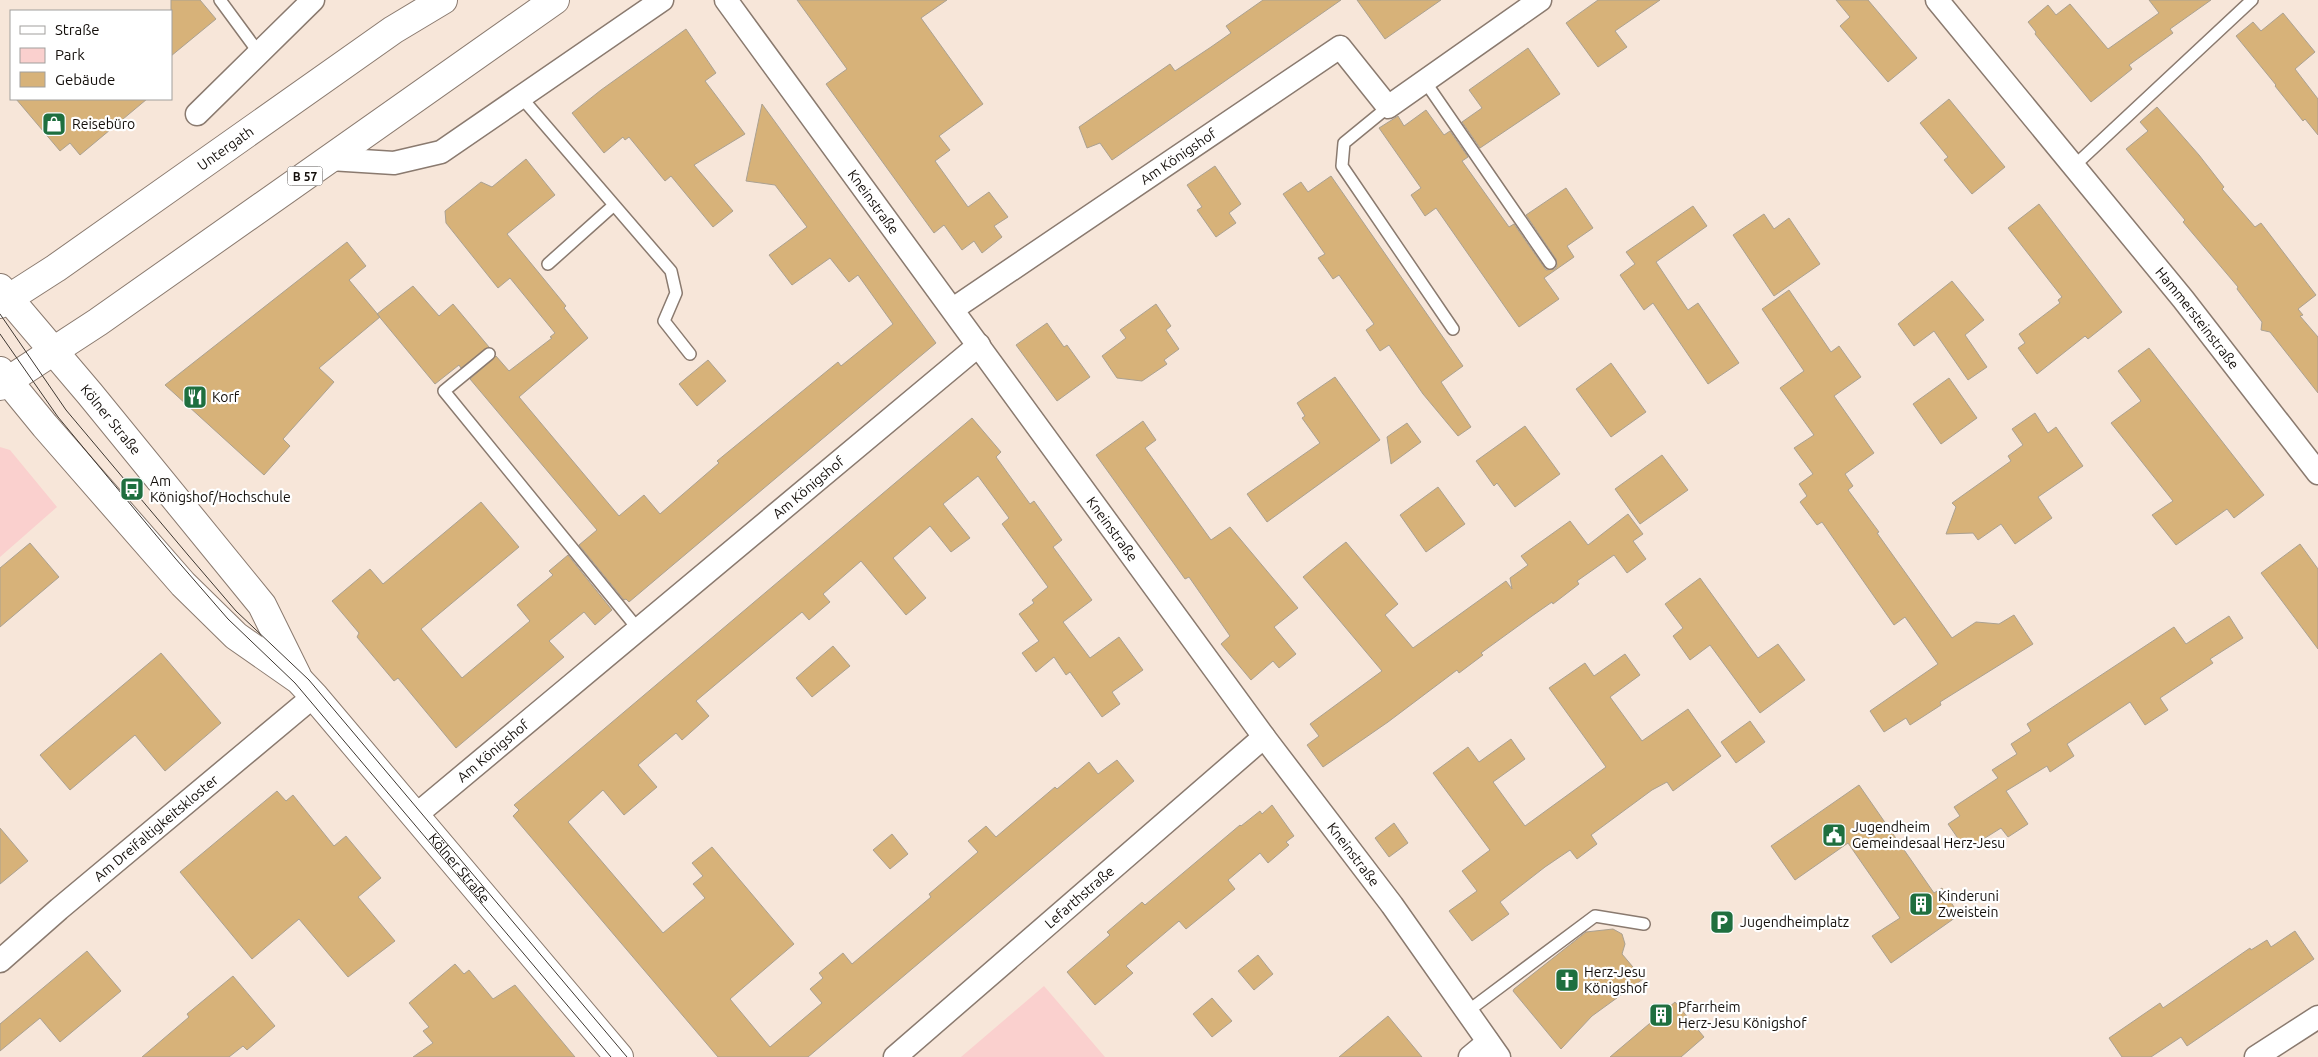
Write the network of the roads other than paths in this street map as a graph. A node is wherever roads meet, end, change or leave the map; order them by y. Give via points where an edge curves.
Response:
1 (220, 0) edge
2 (313, 0) edge
3 (443, 0) edge
4 (555, 0) edge
5 (662, 0) edge
6 (726, 0) edge
7 (1540, 0) edge
8 (1937, 0) edge
9 (2252, 0) edge
10 (259, 53) junction
11 (1424, 80) junction
12 (521, 97) junction
13 (1388, 107) junction
14 (197, 114) dead end
15 (330, 159) junction
16 (2073, 167) junction
17 (614, 205) junction
18 (1550, 263) dead end
19 (548, 264) dead end
20 (3, 297) edge
21 (953, 309) junction
22 (1453, 329) dead end
23 (979, 345) junction
24 (55, 352) junction
25 (489, 354) dead end
26 (690, 354) dead end
27 (3, 379) edge
28 (2318, 473) edge
29 (638, 629) junction
30 (307, 688) junction
31 (1264, 737) junction
32 (416, 815) junction
33 (1644, 924) dead end
34 (0, 962) edge
35 (1468, 1011) junction
36 (2318, 1017) edge
37 (1494, 1050) edge
38 (619, 1057) edge
39 (895, 1057) edge
40 (1470, 1057) edge
41 (2256, 1057) edge

1 - 10 lane
2 - 10 street
3 - 20 main road, Untergath via 393,30 64,263
4 - 15 main road, B 57
5 - 12 street
6 - 21 street, Kneinstraße
7 - 11 street
8 - 16 street, Hammersteinstraße
9 - 16 lane
10 - 14 street
11 - 13 street
11 - 18 lane
12 - 15 street via 440,152 394,163
12 - 17 lane
13 - 21 street, Am Königshof via 1340,47
13 - 22 lane via 1344,143 1342,166
15 - 24 main road, B 57
16 - 28 street, Hammersteinstraße via 2183,299
17 - 19 lane
17 - 26 lane via 671,271 676,293 664,321
20 - 24 main road, Kölner Straße
21 - 23 street, Kneinstraße
23 - 29 street, Am Königshof
23 - 31 street, Kneinstraße
24 - 27 main road, B 57
24 - 30 main road, Kölner Straße via 262,605
25 - 29 lane via 444,391
27 - 30 main road, Kölner Straße via 183,584 236,636
29 - 32 street, Am Königshof
30 - 32 main road, Kölner Straße
30 - 34 street, Am Dreifaltigkeitskloster
31 - 35 street, Kneinstraße
31 - 39 street, Lefarthstraße
32 - 38 main road, Kölner Straße
33 - 35 lane via 1595,916
35 - 37 street, Kneinstraße
36 - 41 street
37 - 40 street

